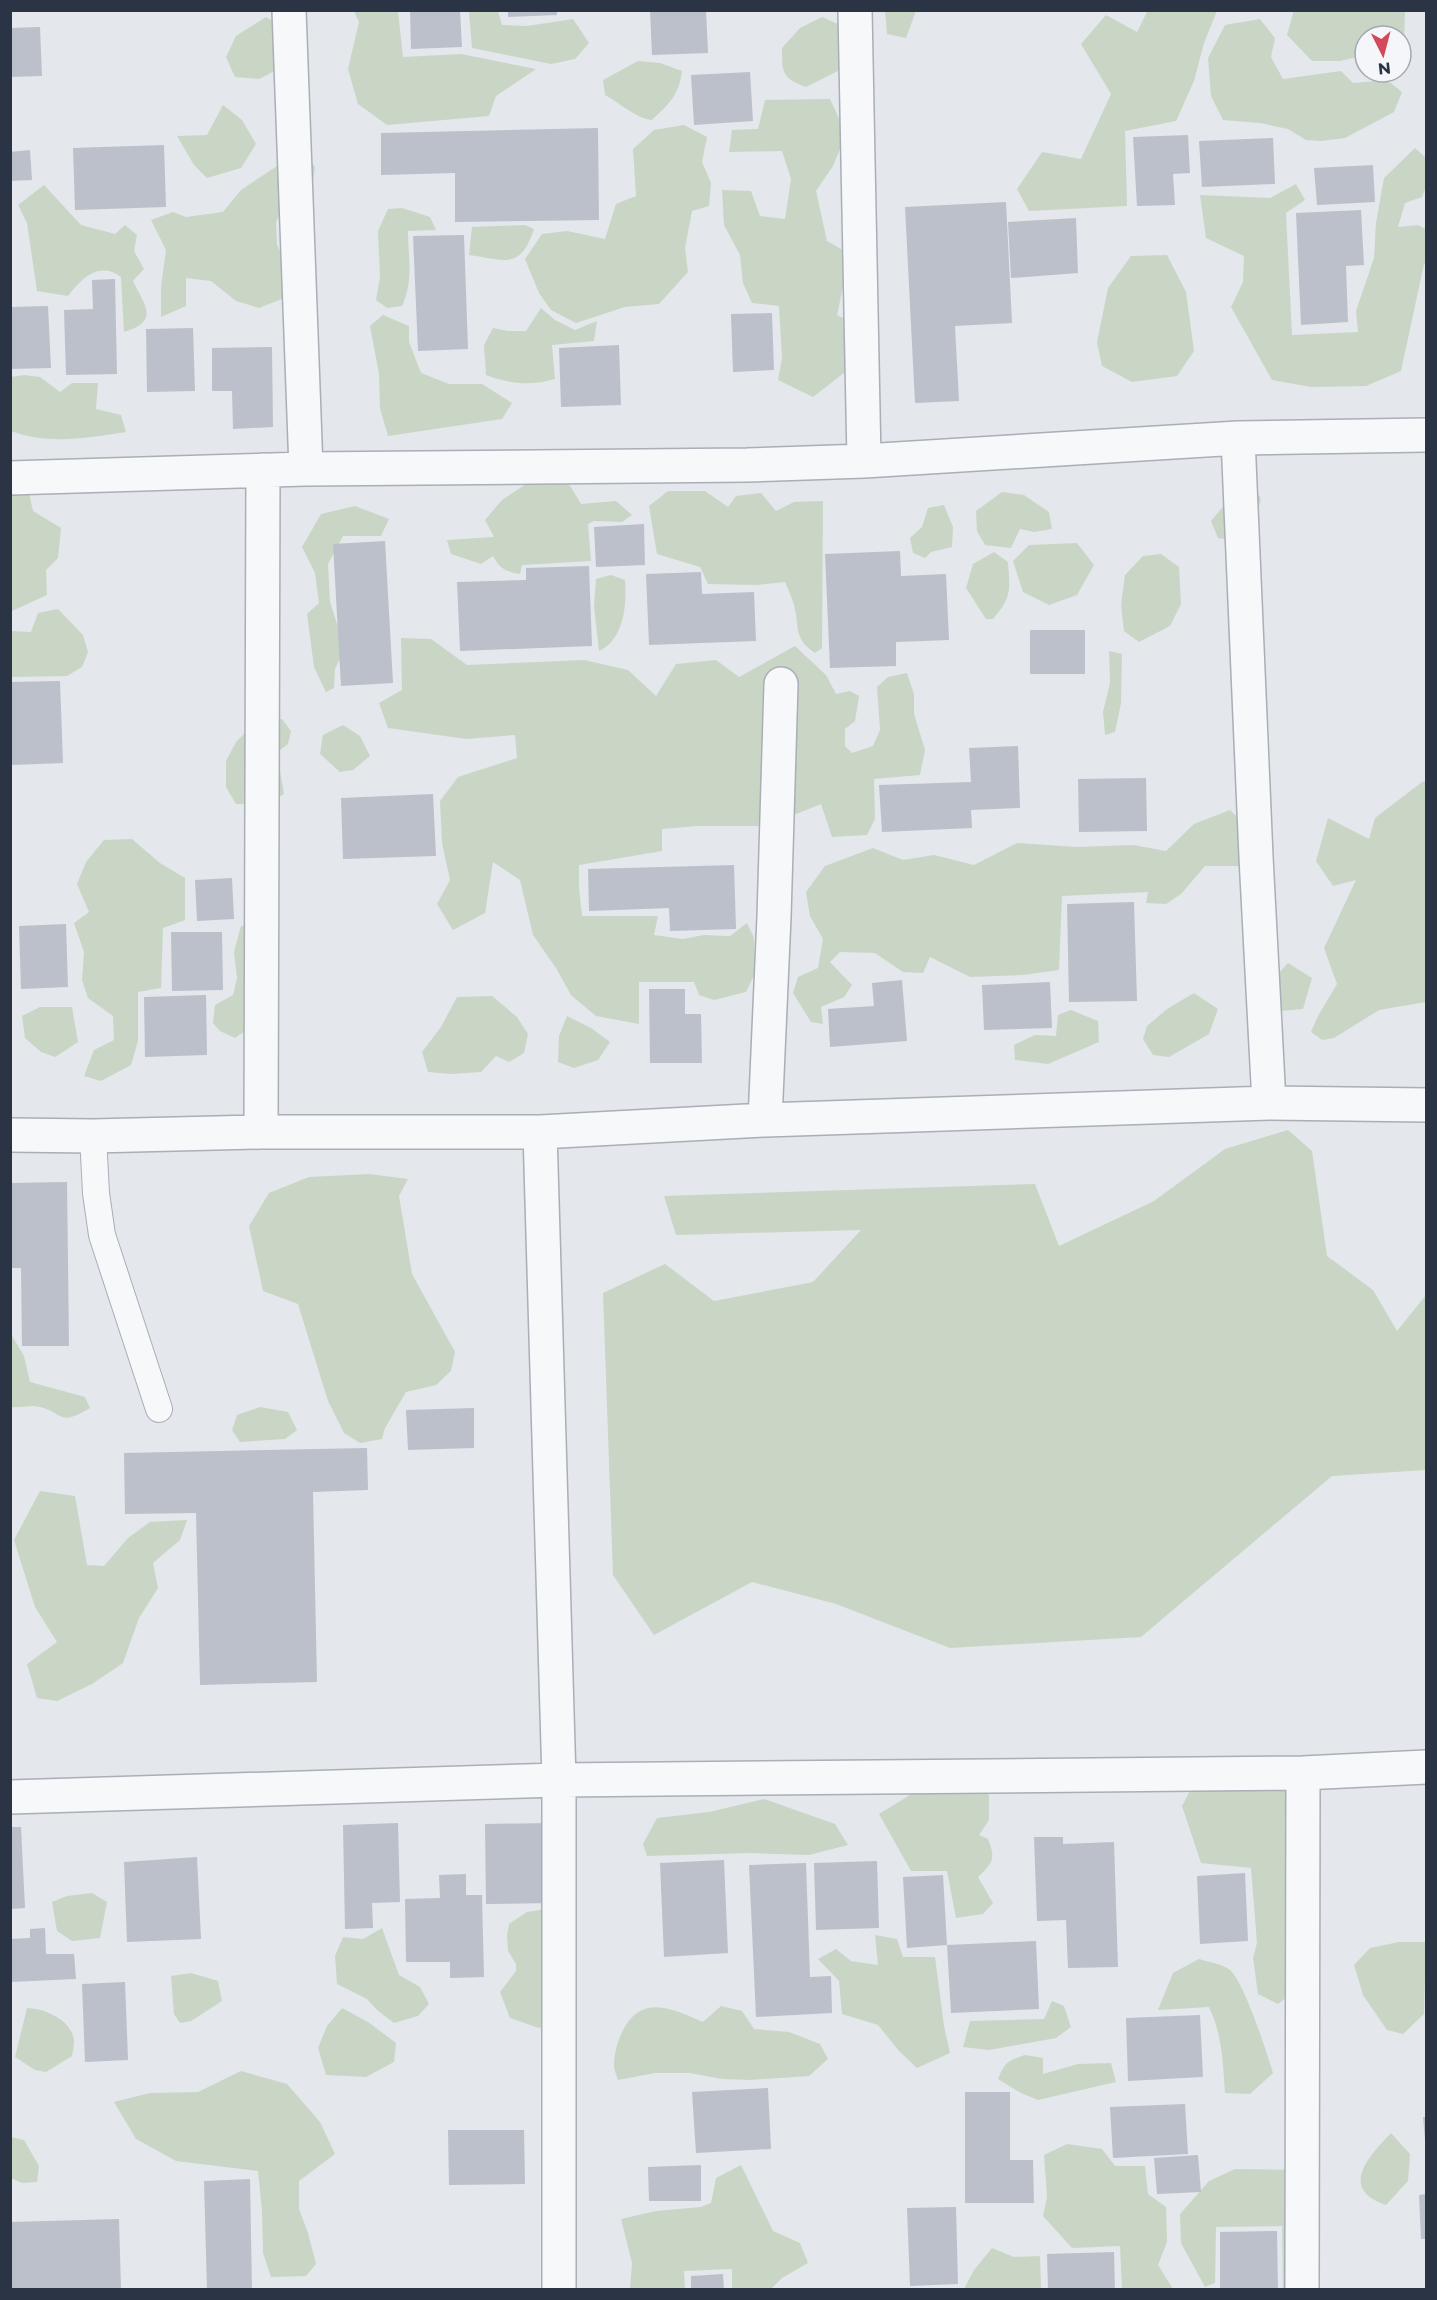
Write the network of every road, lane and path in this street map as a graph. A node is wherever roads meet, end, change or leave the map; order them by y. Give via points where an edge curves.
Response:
1 (289, 10) edge
2 (855, 10) edge
3 (1426, 435) edge
4 (1238, 438) junction
5 (864, 461) junction
6 (306, 469) junction
7 (263, 470) junction
8 (10, 478) edge
9 (781, 684) dead end
10 (1269, 1103) junction
11 (1426, 1105) edge
12 (765, 1120) junction
13 (261, 1132) junction
14 (540, 1132) junction
15 (10, 1135) edge
16 (93, 1136) junction
17 (159, 1409) dead end
18 (1426, 1767) edge
19 (1303, 1773) junction
20 (559, 1780) junction
21 (10, 1797) edge
22 (559, 2289) edge
23 (1302, 2289) edge

1 - 6 street
2 - 5 street
3 - 4 street
4 - 5 street
4 - 10 street
5 - 6 street
6 - 7 street
7 - 8 street
7 - 13 street
9 - 12 street
10 - 11 street
10 - 12 street
12 - 14 street
13 - 14 street
13 - 16 street
14 - 20 street
15 - 16 street
16 - 17 lane via 102,1235
18 - 19 street
19 - 20 street
19 - 23 street
20 - 21 street
20 - 22 street

